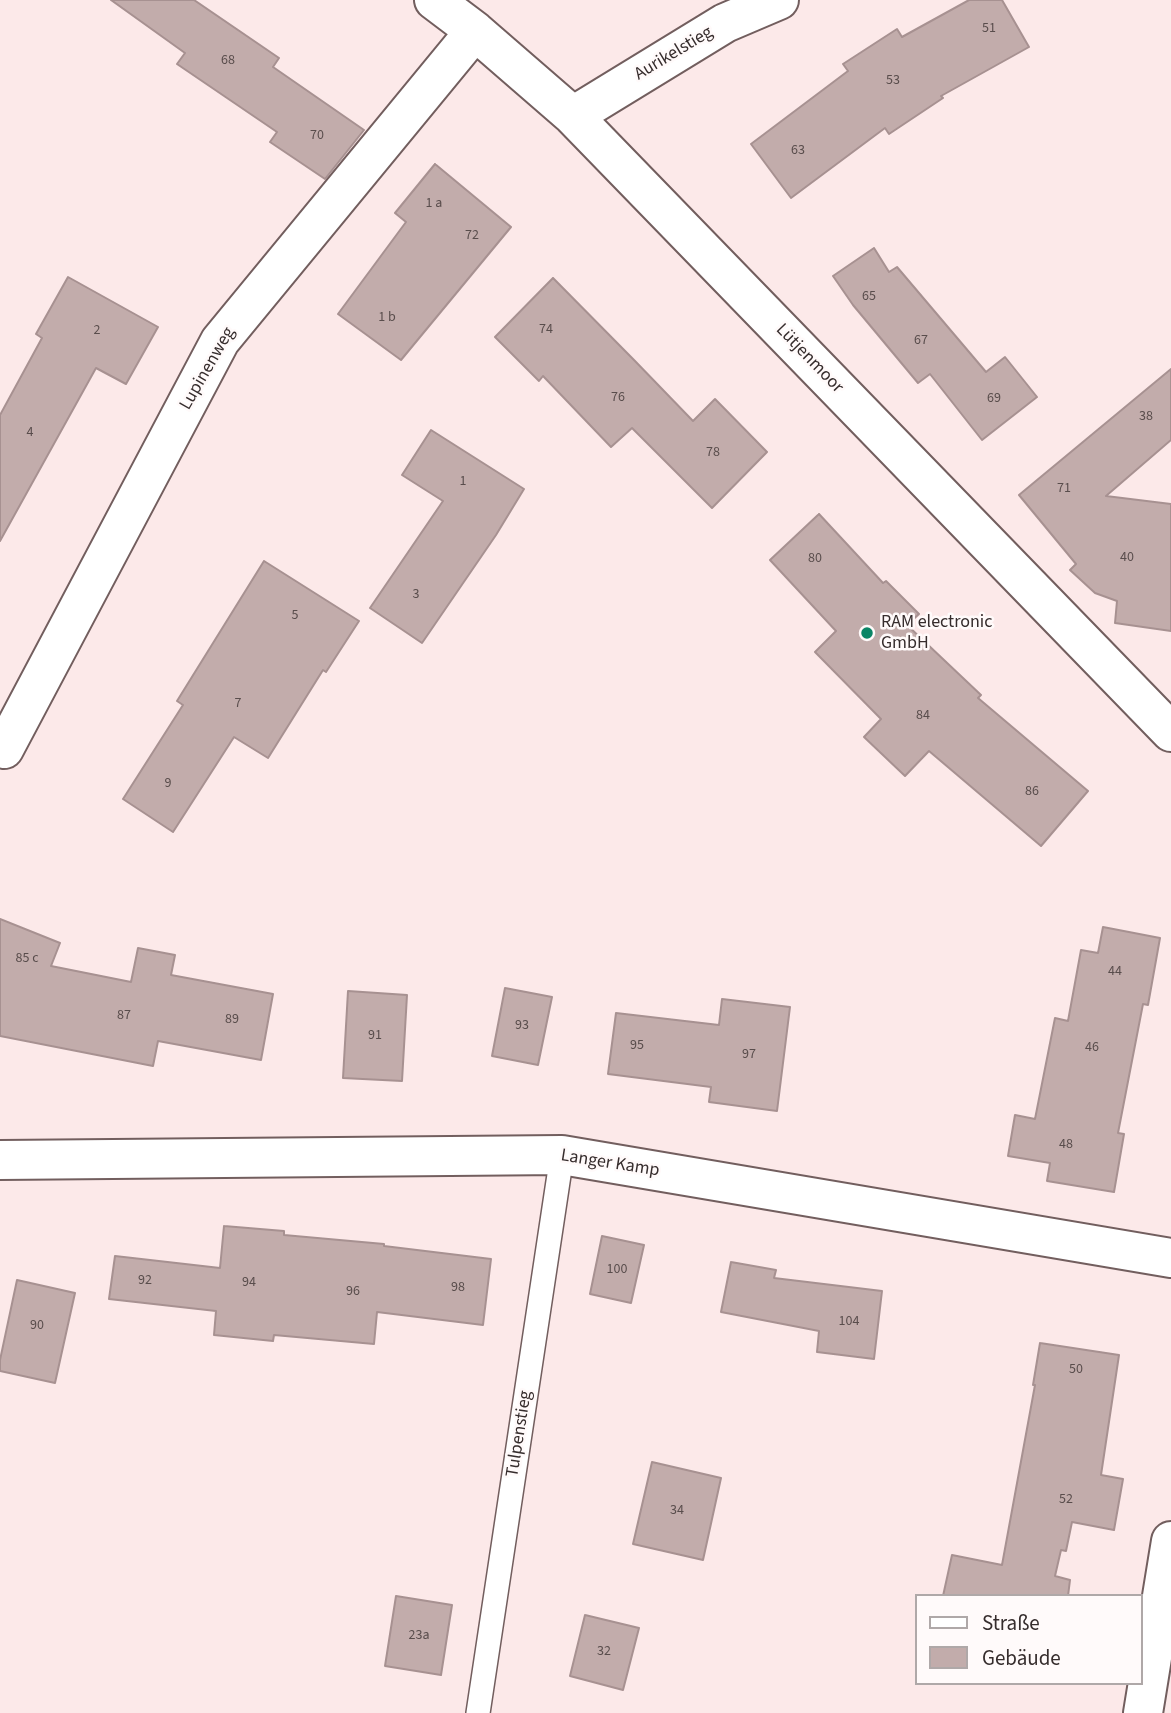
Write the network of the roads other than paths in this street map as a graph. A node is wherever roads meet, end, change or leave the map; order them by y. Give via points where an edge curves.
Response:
1 (434, 0) edge
2 (779, 0) edge
3 (475, 31) junction
4 (573, 116) junction
5 (1171, 732) edge
6 (4, 748) dead end
7 (562, 1155) junction
8 (0, 1160) edge
9 (1171, 1258) edge
10 (1171, 1541) edge
11 (478, 1713) edge
12 (1143, 1713) edge

1 - 3 street, Lütjenmoor
2 - 4 street, Aurikelstieg via 725,23
3 - 4 street, Lütjenmoor
3 - 6 street, Lupinenweg via 220,341
4 - 5 street, Lütjenmoor
7 - 8 street, Langer Kamp
7 - 9 street, Langer Kamp
7 - 11 lane, Tulpenstieg
10 - 12 street

